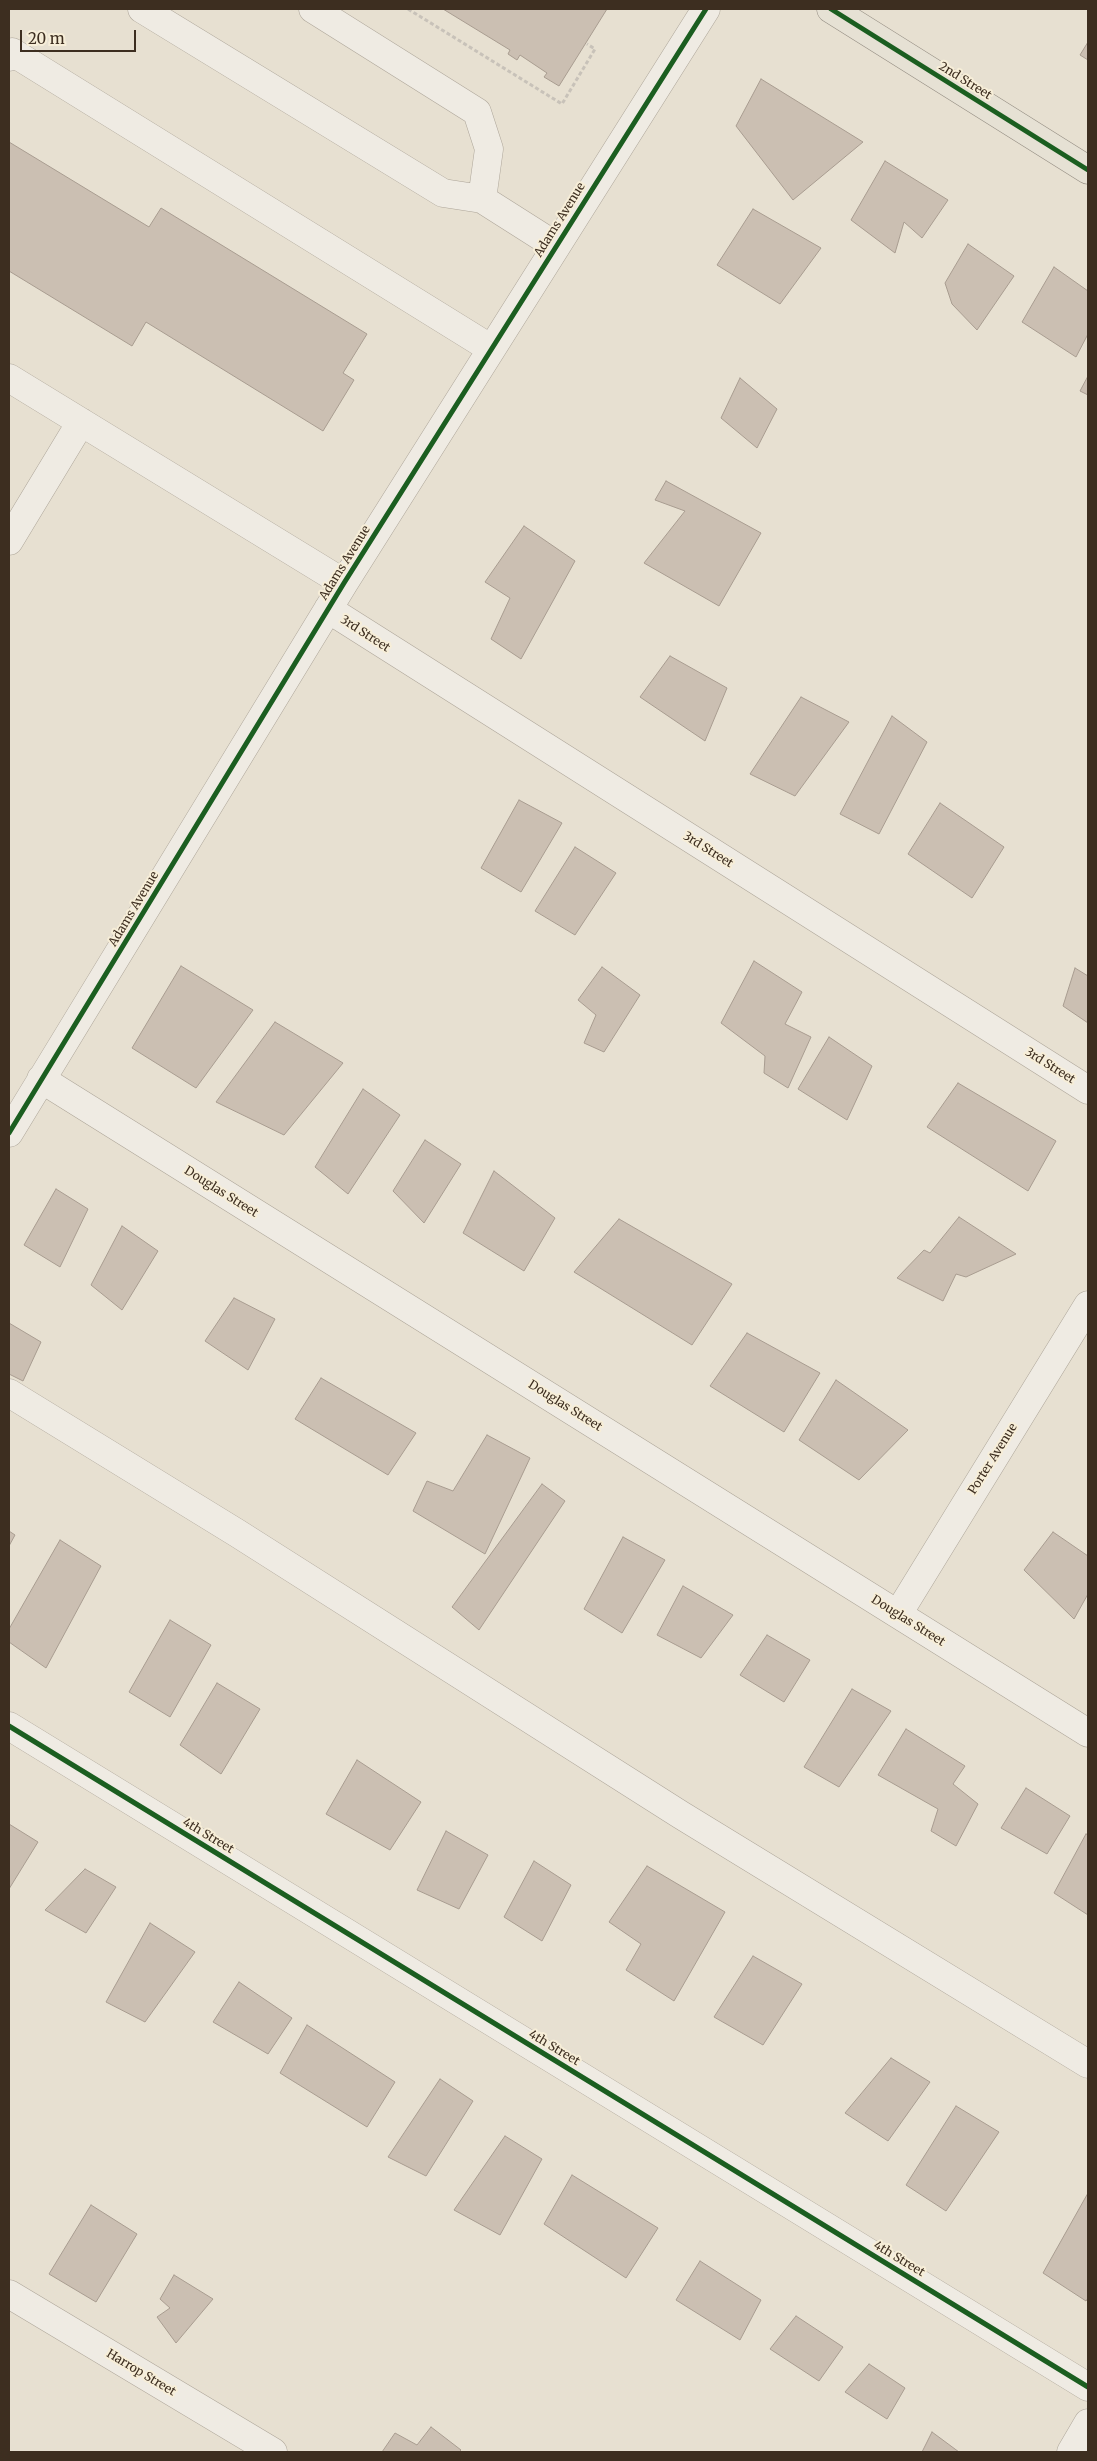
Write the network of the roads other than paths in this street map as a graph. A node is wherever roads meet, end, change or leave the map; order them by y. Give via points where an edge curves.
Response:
1 (313, 9) edge
2 (706, 9) edge
3 (831, 9) edge
4 (150, 10) edge
5 (9, 57) edge
6 (1088, 170) edge
7 (482, 199) junction
8 (556, 246) junction
9 (490, 348) junction
10 (9, 378) edge
11 (81, 422) junction
12 (9, 541) edge
13 (344, 583) junction
14 (328, 609) junction
15 (41, 1080) junction
16 (1088, 1090) edge
17 (9, 1133) edge
18 (1088, 1305) edge
19 (9, 1393) edge
20 (898, 1614) junction
21 (9, 1726) edge
22 (1088, 1733) edge
23 (1088, 2064) edge
24 (9, 2294) edge
25 (1088, 2386) edge
26 (1088, 2423) edge
27 (273, 2452) edge
28 (1071, 2452) edge

1 - 7 street via 477,112 489,149
2 - 8 street, Adams Avenue
3 - 6 main road, 2nd Street
4 - 7 street via 443,193
5 - 9 street via 12,52
7 - 8 street
8 - 9 street, Adams Avenue
9 - 13 street, Adams Avenue
10 - 11 street
11 - 12 street
11 - 13 street
13 - 14 street, Adams Avenue
14 - 15 street, Adams Avenue
14 - 16 street, 3rd Street
15 - 17 street, Adams Avenue
15 - 20 street, Douglas Street
18 - 20 street, Porter Avenue
19 - 23 street via 237,1533 680,1815
20 - 22 street, Douglas Street
21 - 25 street, 4th Street
24 - 27 street, Harrop Street
26 - 28 street

